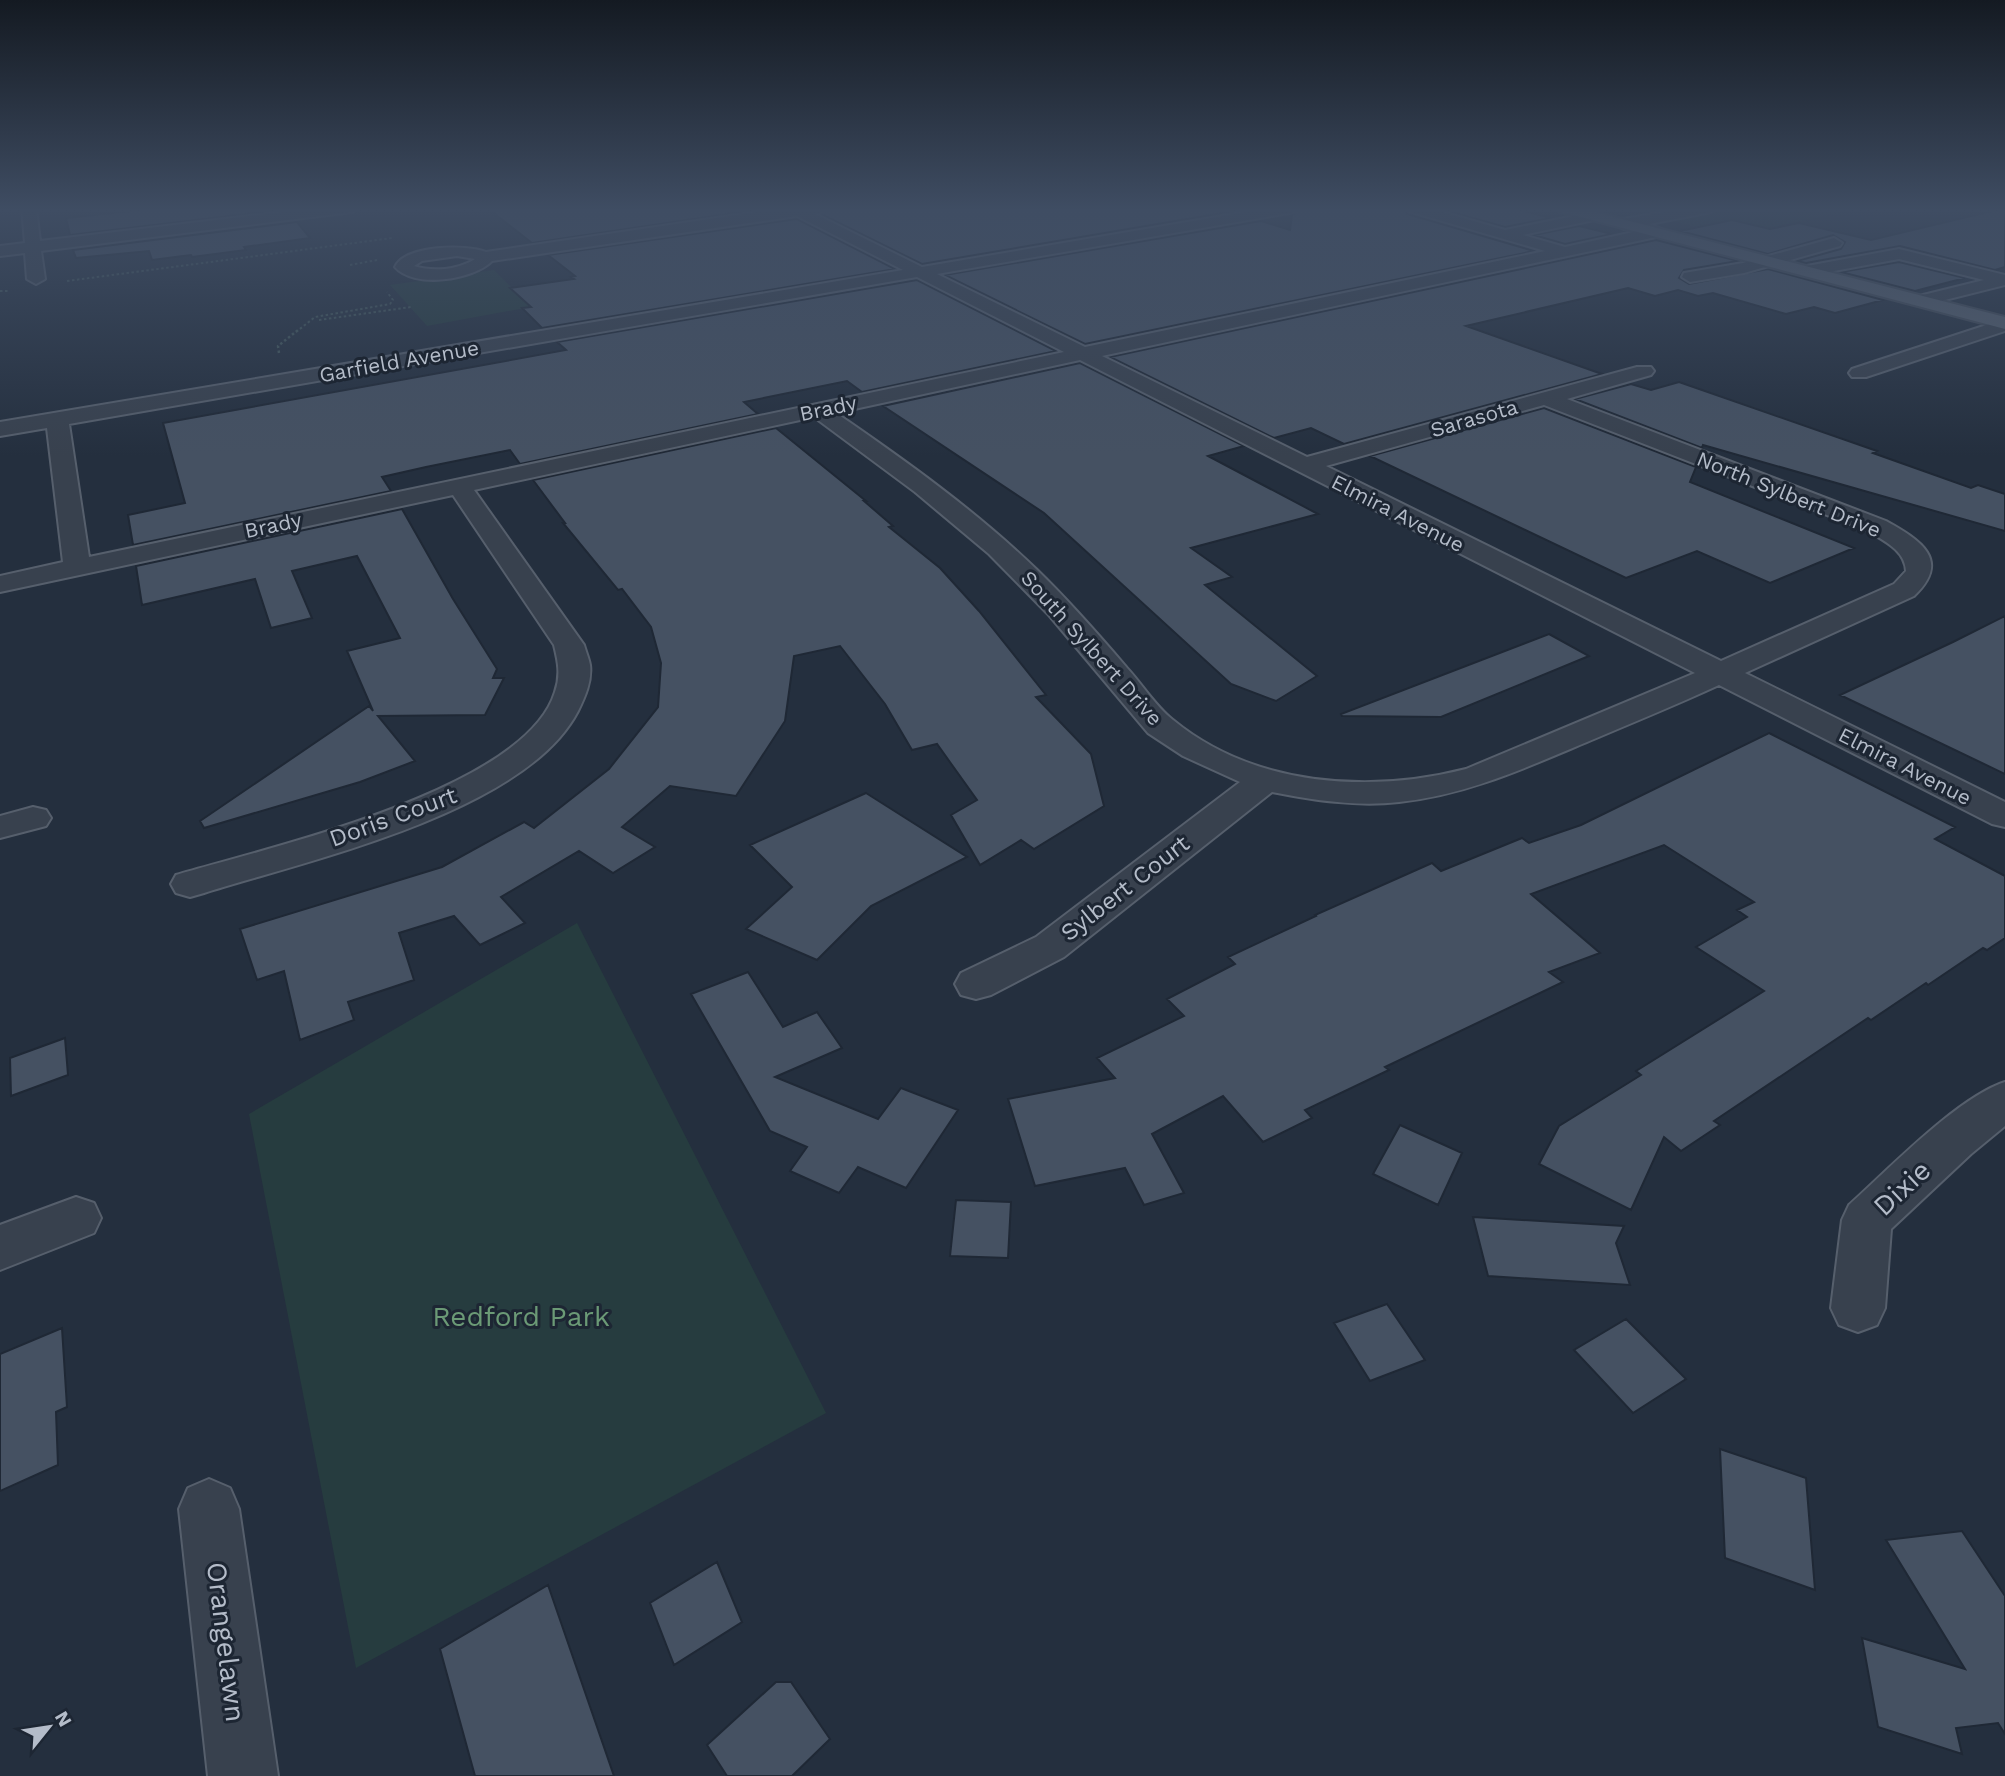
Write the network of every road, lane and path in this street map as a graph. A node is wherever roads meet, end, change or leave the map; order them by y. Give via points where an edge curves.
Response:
1 (387, 291) edge
2 (809, 291) edge
3 (957, 291) edge
4 (1377, 291) edge
5 (1883, 291) edge
6 (1961, 291) edge
7 (1921, 301) junction
8 (411, 307) dead end
9 (311, 320) junction
10 (2005, 324) edge
11 (484, 327) dead end
12 (447, 353) junction
13 (1082, 354) junction
14 (280, 360) dead end
15 (1644, 371) dead end
16 (1859, 373) dead end
17 (1545, 398) junction
18 (818, 410) junction
19 (57, 419) junction
20 (0, 429) edge
21 (1304, 465) junction
22 (459, 486) junction
23 (77, 567) junction
24 (0, 584) edge
25 (1720, 673) junction
26 (1266, 779) junction
27 (2005, 816) edge
28 (190, 884) dead end
29 (976, 984) dead end
30 (2005, 1100) edge
31 (76, 1218) dead end
32 (0, 1248) edge
33 (1858, 1308) dead end
34 (209, 1509) dead end
35 (243, 1776) edge

1 - 9 path via 393,300 390,304
2 - 12 street, Garfield Avenue
3 - 13 street, Elmira Avenue
4 - 13 street, Brady
5 - 7 main road
6 - 7 street
7 - 10 main road
8 - 9 path
9 - 14 path via 278,346
10 - 16 street
11 - 12 street via 457,338
12 - 19 street, Garfield Avenue
13 - 18 street, Brady
13 - 21 street, Elmira Avenue
15 - 17 street, Sarasota
17 - 21 street, Sarasota
17 - 25 street, North Sylbert Drive via 1860,519 1895,537 1919,560 1917,581 1904,590
18 - 22 street, Brady
18 - 26 street, South Sylbert Drive via 985,536 1062,611 1160,726 1208,757
19 - 20 street, Garfield Avenue
19 - 23 street
21 - 25 street, Elmira Avenue
22 - 23 street, Brady
22 - 28 street, Doris Court via 569,645 575,667 571,693 556,721 498,772 430,808
23 - 24 street, Brady
25 - 26 street, South Sylbert Drive via 1454,784 1366,794
25 - 27 street, Elmira Avenue
26 - 29 street, Sylbert Court via 1050,947
30 - 33 street, Dixie via 1867,1220
31 - 32 street
34 - 35 street, Orangelawn

